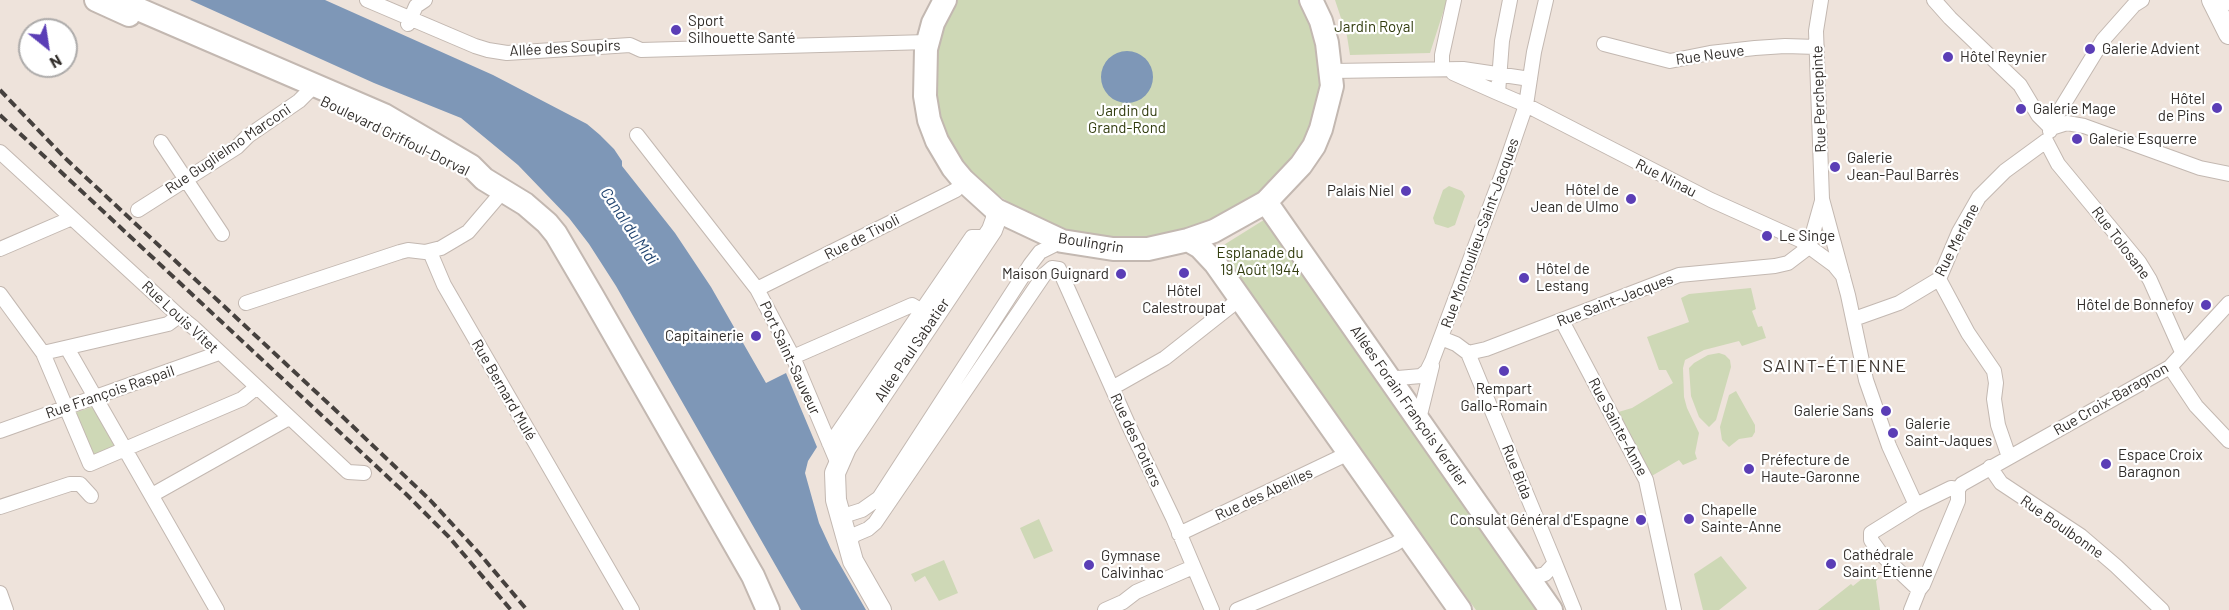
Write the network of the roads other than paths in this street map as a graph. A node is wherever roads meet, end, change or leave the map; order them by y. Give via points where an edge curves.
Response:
1 (96, 0) edge
2 (117, 0) edge
3 (367, 0) edge
4 (425, 0) edge
5 (945, 0) edge
6 (1311, 0) edge
7 (1454, 0) edge
8 (1510, 0) edge
9 (1546, 0) edge
10 (1821, 0) edge
11 (1934, 0) edge
12 (2212, 0) edge
13 (2135, 2) edge
14 (409, 22) junction
15 (2229, 34) edge
16 (928, 42) junction
17 (1604, 44) dead end
18 (1817, 47) junction
19 (1442, 69) junction
20 (1332, 71) junction
21 (1499, 73) junction
22 (1530, 79) junction
23 (311, 89) junction
24 (1498, 93) junction
25 (1526, 105) junction
26 (637, 135) dead end
27 (2049, 135) junction
28 (161, 142) dead end
29 (0, 152) edge
30 (2229, 174) edge
31 (187, 180) junction
32 (963, 180) junction
33 (503, 191) junction
34 (1822, 199) junction
35 (1266, 202) junction
36 (138, 210) dead end
37 (996, 210) junction
38 (72, 218) junction
39 (222, 234) dead end
40 (988, 237) junction
41 (1188, 240) junction
42 (1062, 241) junction
43 (1809, 247) junction
44 (0, 249) edge
45 (430, 252) junction
46 (1843, 276) junction
47 (1939, 279) junction
48 (758, 289) junction
49 (1, 297) edge
50 (1241, 298) junction
51 (246, 303) dead end
52 (2229, 303) edge
53 (922, 311) junction
54 (179, 316) junction
55 (1854, 319) junction
56 (1562, 321) junction
57 (992, 325) junction
58 (1004, 333) junction
59 (1441, 338) junction
60 (68, 348) junction
61 (2182, 352) junction
62 (43, 353) junction
63 (219, 353) junction
64 (1468, 353) junction
65 (793, 357) junction
66 (1432, 361) junction
67 (2170, 367) junction
68 (1388, 377) junction
69 (257, 387) junction
70 (1112, 388) junction
71 (97, 398) junction
72 (67, 407) junction
73 (289, 418) junction
74 (1419, 419) junction
75 (0, 431) edge
76 (2229, 441) edge
77 (828, 443) junction
78 (125, 450) junction
79 (1349, 453) junction
80 (2009, 457) junction
81 (838, 464) junction
82 (1988, 468) junction
83 (364, 473) dead end
84 (1958, 492) junction
85 (152, 495) junction
86 (91, 496) dead end
87 (1916, 505) junction
88 (0, 507) edge
89 (840, 517) junction
90 (1179, 534) junction
91 (1407, 536) junction
92 (848, 545) junction
93 (1555, 563) junction
94 (1192, 567) junction
95 (1529, 578) junction
96 (1919, 590) junction
97 (0, 593) edge
98 (770, 609) edge
99 (6, 610) edge
100 (217, 610) edge
101 (632, 610) edge
102 (881, 610) edge
103 (1105, 610) edge
104 (1212, 610) edge
105 (1237, 610) edge
106 (1460, 610) edge
107 (1551, 610) edge
108 (1574, 610) edge
109 (1674, 610) edge
110 (1911, 610) edge
111 (2162, 610) edge

1 - 23 main road, Boulevard Griffoul-Dorval
2 - 23 main road, Boulevard Griffoul-Dorval
3 - 14 street, Allée des Soupirs
4 - 14 street via 416,6
5 - 16 main road, Boulingrin
6 - 20 main road, Boulingrin via 1321,21
7 - 19 street
8 - 21 street
9 - 22 street, Rue Montoulieu-Saint-Jacques
10 - 18 street, Rue Perchepinte
11 - 27 street, Rue Tolosane via 2020,85
12 - 15 main road
13 - 27 street via 2103,40
14 - 16 street, Allée des Soupirs via 488,50 507,52 630,45 641,50
16 - 32 main road, Boulingrin via 924,72 929,120 952,168
17 - 18 street, Rue Neuve via 1670,61 1775,46
18 - 34 street, Rue Perchepinte
19 - 20 street
19 - 21 street
19 - 24 street, Rue Ninau
20 - 35 main road, Boulingrin via 1327,110 1314,146
21 - 22 street
21 - 24 street
22 - 25 street, Rue Montoulieu-Saint-Jacques
23 - 31 street, Rue Guglielmo Marconi
23 - 33 main road, Boulevard Griffoul-Dorval via 394,121 471,166
24 - 25 street, Rue Ninau
25 - 43 street, Rue Ninau
25 - 59 street, Rue Montoulieu-Saint-Jacques
26 - 48 street, Port Saint-Sauveur
27 - 30 street via 2067,123 2084,126 2200,168
27 - 47 street, Rue Merlane via 1979,197
27 - 61 street, Rue Tolosane via 2058,164 2139,262
28 - 31 street
29 - 38 street, Rue Louis Vitet
31 - 36 street, Rue Guglielmo Marconi
31 - 39 street
32 - 37 main road, Boulingrin
32 - 48 street, Rue de Tivoli via 956,190
33 - 45 street via 468,232
33 - 98 main road via 538,214 556,234
34 - 43 street
34 - 46 street
35 - 41 main road, Boulingrin via 1233,222
35 - 68 main road, Allées Forain François Verdier
37 - 40 main road, Allée Paul Sabatier via 995,225
37 - 42 main road, Boulingrin
38 - 44 street
38 - 54 street, Rue Louis Vitet
40 - 53 street, Allée Paul Sabatier via 972,237
40 - 81 main road, Allée Paul Sabatier
41 - 42 main road, Boulingrin via 1148,249 1113,249
41 - 50 main road via 1212,258
42 - 57 street via 1040,252
43 - 46 street, Rue Ninau
43 - 56 street, Rue Saint-Jacques via 1788,263 1776,266 1679,275
45 - 51 street via 400,252
45 - 101 street, Rue Bernard Mulé via 444,285
46 - 55 street
47 - 55 street, Rue Merlane via 1899,303
47 - 80 street via 1994,371 1998,425
48 - 65 street, Port Saint-Sauveur
49 - 62 street
50 - 70 street via 1165,358
50 - 79 main road
52 - 61 street, Rue Croix-Baragnon
53 - 65 street via 912,305
53 - 77 street, Allée Paul Sabatier
54 - 60 street via 168,324
54 - 63 street, Rue Louis Vitet
55 - 87 street via 1878,419
56 - 64 street, Rue Saint-Jacques
56 - 109 street, Rue Sainte-Anne via 1646,480
57 - 58 street
57 - 89 street via 879,498 862,510
58 - 70 street, Rue des Potiers via 1044,275 1052,268 1059,269
58 - 92 street via 875,523 854,534
59 - 64 street
59 - 66 street, Rue Montoulieu-Saint-Jacques
60 - 62 street
60 - 71 street
61 - 67 street, Rue Croix-Baragnon
62 - 72 street
63 - 69 street, Rue Louis Vitet
63 - 71 street, Rue François Raspail
64 - 93 street, Rue Bida
65 - 77 street, Port Saint-Sauveur
66 - 68 street via 1421,376
66 - 74 street, Rue Montoulieu-Saint-Jacques
67 - 76 street via 2196,406
67 - 80 street, Rue Croix-Baragnon
68 - 74 main road, Allées Forain François Verdier
69 - 73 street, Rue Louis Vitet
69 - 78 street via 242,399
70 - 90 street, Rue des Potiers
71 - 72 street, Rue François Raspail
71 - 78 street
72 - 75 street, Rue François Raspail
72 - 78 street via 90,464
73 - 83 street, Rue Louis Vitet via 348,472
73 - 85 street
74 - 95 main road, Allées Forain François Verdier
77 - 81 street, Port Saint-Sauveur
78 - 85 street
79 - 90 street, Rue des Abeilles
79 - 91 main road
80 - 82 street, Rue Croix-Baragnon
81 - 89 main road via 834,486
82 - 84 street, Rue Croix-Baragnon via 1962,484
82 - 111 street, Rue Boulbonne via 2001,483 2081,536
84 - 87 street via 1951,488
84 - 96 street via 1918,583
85 - 100 street
86 - 88 street via 81,484 70,484
87 - 96 street via 1875,528 1870,537 1888,562
89 - 92 main road
90 - 94 street, Rue des Potiers
91 - 105 street
91 - 106 main road
92 - 102 main road
93 - 95 street via 1545,574
93 - 108 street
94 - 103 street
94 - 104 street, Rue des Potiers
95 - 107 main road, Allées Forain François Verdier
96 - 110 street
97 - 99 street

